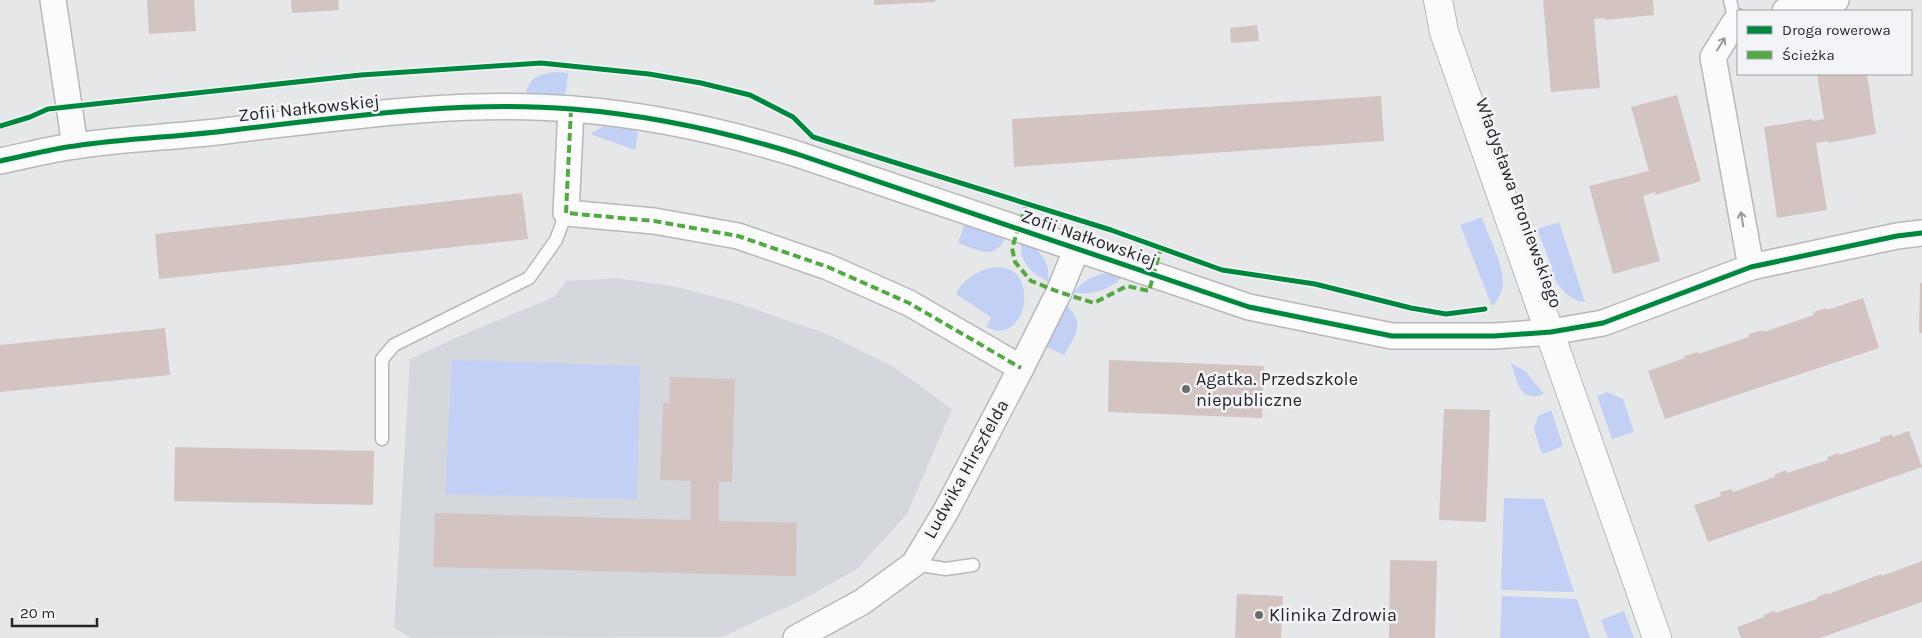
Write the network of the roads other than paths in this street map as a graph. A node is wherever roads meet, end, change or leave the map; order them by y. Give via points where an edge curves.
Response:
1 (53, 0) edge
2 (1438, 0) edge
3 (1836, 0) edge
4 (1791, 10) edge
5 (1735, 15) edge
6 (571, 109) junction
7 (75, 146) junction
8 (0, 161) edge
9 (566, 213) junction
10 (1922, 233) edge
11 (1077, 248) junction
12 (1751, 267) junction
13 (1551, 332) junction
14 (1021, 368) junction
15 (382, 439) dead end
16 (914, 564) junction
17 (973, 565) dead end
18 (796, 638) edge
19 (1657, 638) edge

1 - 7 street
2 - 13 street, Władysława Broniewskiego via 1444,32
3 - 4 street
12 -> 5 street via 1714,57
6 - 7 street, Zofii Nałkowskiej via 458,108
6 - 9 street
6 - 11 street, Zofii Nałkowskiej via 659,118 750,140
7 - 8 street, Zofii Nałkowskiej
9 - 14 street via 654,221 738,236 828,266 909,303
9 - 15 lane via 556,240 529,278 394,345 382,359
10 - 12 street, Zofii Nałkowskiej
11 - 13 street, Zofii Nałkowskiej via 1249,307 1392,336 1494,336
11 - 14 street, Ludwika Hirszfelda
12 - 13 street, Zofii Nałkowskiej via 1603,323
13 - 19 street, Władysława Broniewskiego
14 - 16 street, Ludwika Hirszfelda via 946,511
16 - 17 lane via 946,569
16 - 18 street, Ludwika Hirszfelda via 862,602

